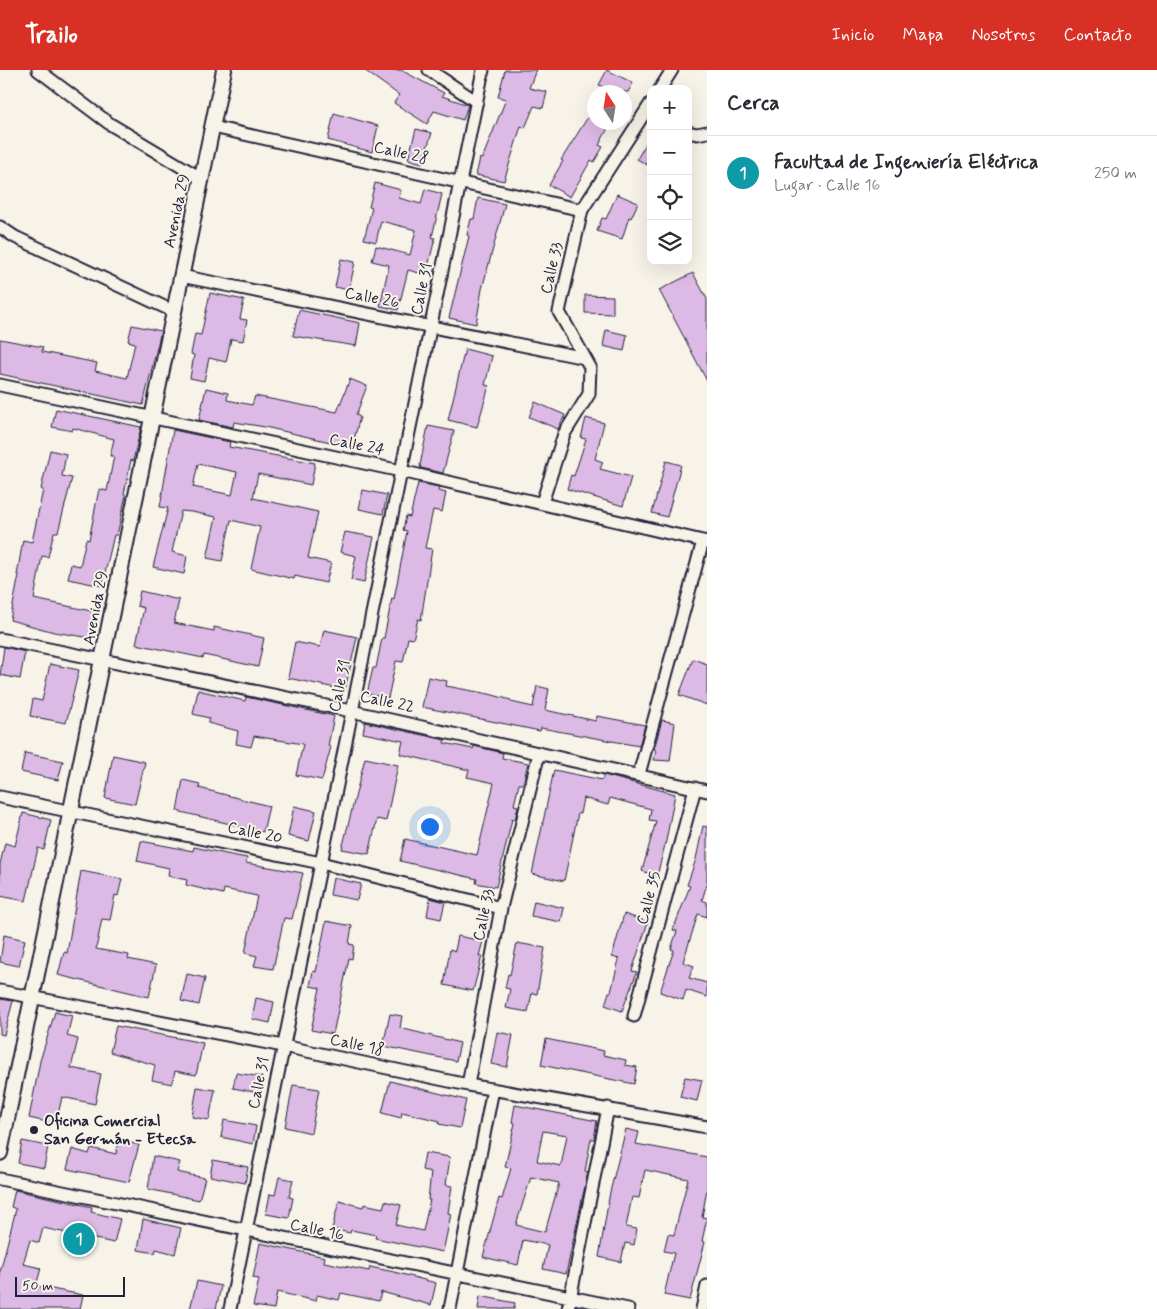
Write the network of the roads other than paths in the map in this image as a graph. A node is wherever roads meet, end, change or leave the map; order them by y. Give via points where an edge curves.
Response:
1 (38, 70) edge
2 (224, 70) edge
3 (429, 70) edge
4 (483, 70) edge
5 (672, 70) edge
6 (663, 85) edge
7 (477, 102) junction
8 (645, 122) edge
9 (213, 127) junction
10 (707, 132) edge
11 (692, 133) edge
12 (202, 180) junction
13 (460, 183) junction
14 (582, 210) junction
15 (0, 227) edge
16 (181, 276) junction
17 (175, 312) junction
18 (431, 327) junction
19 (585, 358) junction
20 (0, 385) edge
21 (153, 418) junction
22 (401, 471) junction
23 (542, 503) junction
24 (705, 542) edge
25 (0, 639) edge
26 (104, 660) junction
27 (351, 711) junction
28 (539, 753) junction
29 (638, 774) junction
30 (695, 788) junction
31 (707, 791) edge
32 (0, 797) edge
33 (72, 811) junction
34 (321, 864) junction
35 (501, 908) junction
36 (0, 991) edge
37 (34, 998) junction
38 (634, 1016) dead end
39 (284, 1046) junction
40 (468, 1085) junction
41 (493, 1089) junction
42 (608, 1108) junction
43 (707, 1127) edge
44 (0, 1153) edge
45 (0, 1179) edge
46 (246, 1232) junction
47 (457, 1275) junction
48 (707, 1286) edge
49 (569, 1303) edge
50 (230, 1309) edge
51 (450, 1309) edge
52 (628, 1309) edge
53 (702, 1309) edge

1 - 12 street via 110,124
2 - 9 street, Avenida 29
3 - 7 street
4 - 7 street, Calle 31
5 - 6 street
7 - 13 street, Calle 31
8 - 14 street, Calle 33
9 - 12 street, Avenida 29
9 - 13 street, Calle 28
10 - 11 street
12 - 16 street, Avenida 29
13 - 14 street, Calle 28
13 - 18 street, Calle 31
14 - 19 street, Calle 33 via 559,312
15 - 17 street
16 - 17 street, Avenida 29
16 - 18 street, Calle 26
17 - 21 street, Avenida 29
18 - 19 street, Calle 26
18 - 22 street, Calle 31
19 - 23 street, Calle 33 via 590,366 588,394 564,434
20 - 21 street, Calle 24
21 - 22 street, Calle 24
21 - 26 street, Avenida 29
22 - 23 street, Calle 24
22 - 27 street, Calle 31
23 - 24 street, Calle 24
24 - 29 street
25 - 26 street, Calle 22
26 - 27 street, Calle 22
26 - 33 street, Avenida 29
27 - 28 street, Calle 22
27 - 34 street, Calle 31
28 - 29 street, Calle 22
28 - 35 street, Calle 33
29 - 30 street, Calle 22
30 - 31 street, Calle 22
30 - 38 street, Calle 35
32 - 33 street, Calle 20
33 - 34 street, Calle 20
33 - 37 street, Avenida 29
34 - 35 street, Calle 20
34 - 39 street, Calle 31
35 - 40 street, Calle 33
36 - 37 street, Calle 18
37 - 39 street, Calle 18
37 - 44 street, Avenida 29
39 - 40 street, Calle 18
39 - 46 street, Calle 31
40 - 41 street, Calle 18
41 - 42 street, Calle 18
41 - 47 street
42 - 43 street, Calle 18
42 - 49 street
45 - 46 street, Calle 16
46 - 47 street, Calle 16
46 - 50 street, Calle 31
47 - 49 street, Calle 16
47 - 51 street
48 - 53 street
49 - 52 street, Calle 16

